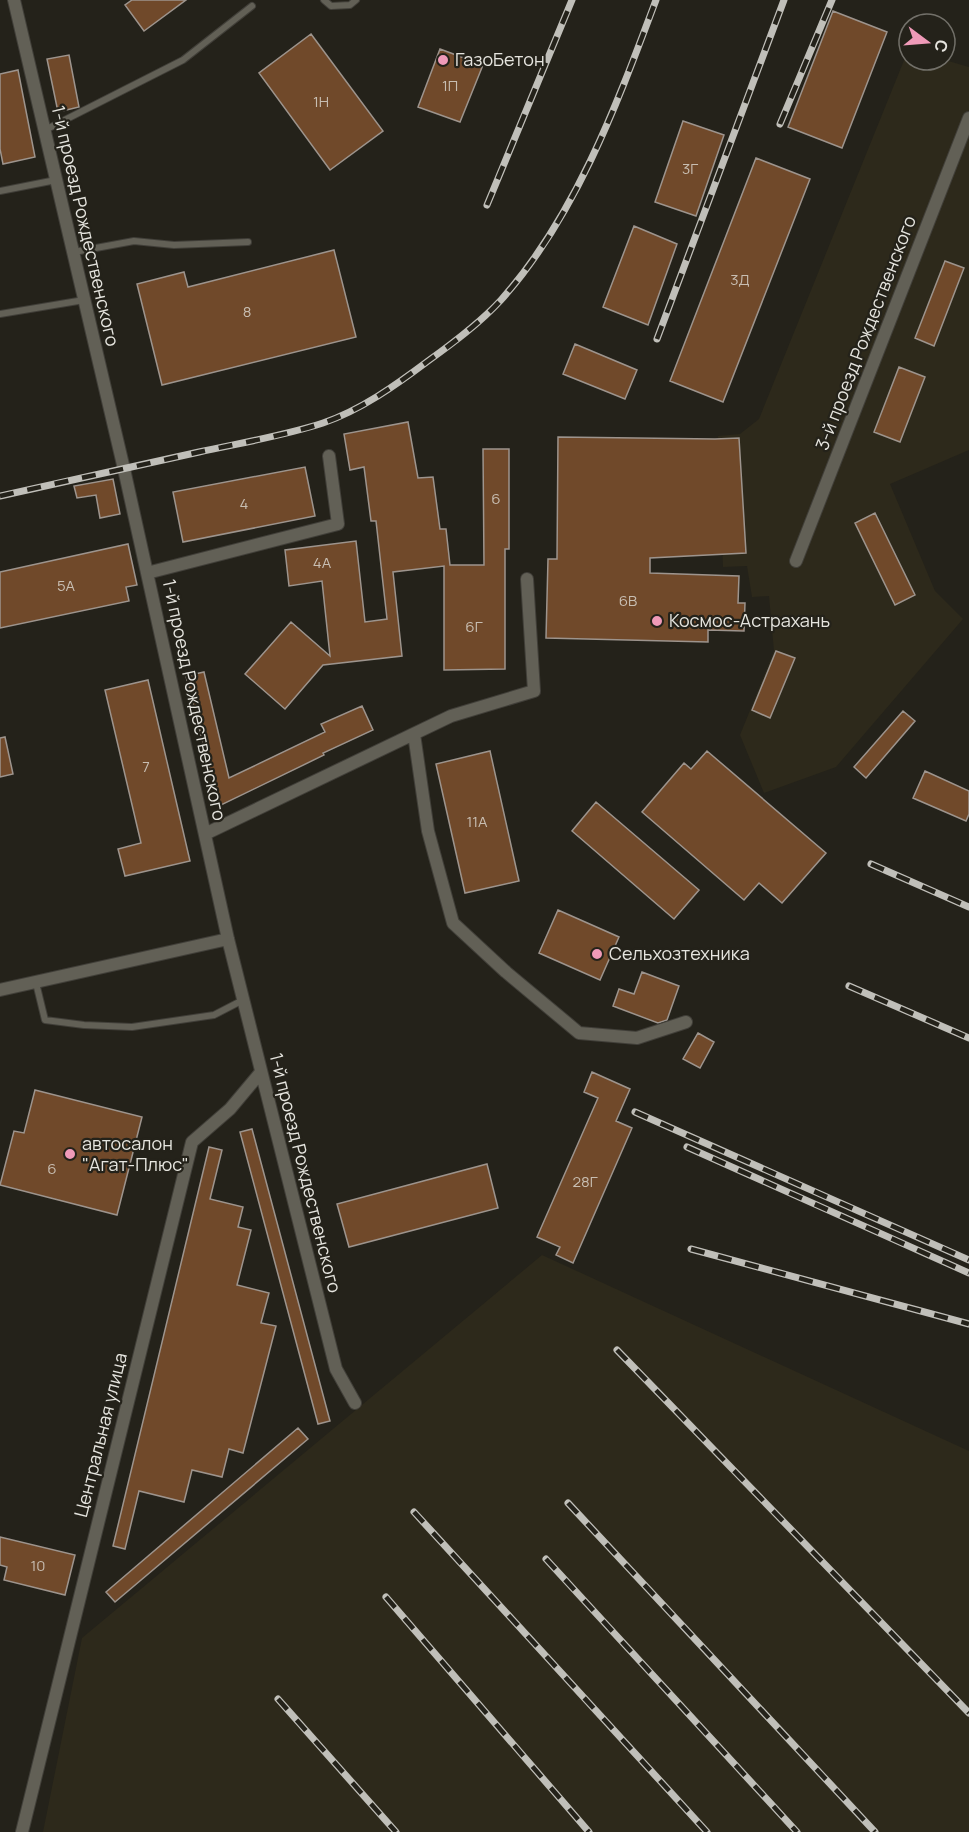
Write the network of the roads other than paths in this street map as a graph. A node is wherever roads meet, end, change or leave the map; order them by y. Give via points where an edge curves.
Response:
1 (14, 0) edge
2 (324, 0) edge
3 (356, 0) edge
4 (252, 6) dead end
5 (969, 118) edge
6 (44, 130) junction
7 (56, 180) junction
8 (0, 191) edge
9 (248, 242) dead end
10 (73, 252) junction
11 (84, 300) junction
12 (0, 314) edge
13 (329, 456) dead end
14 (796, 561) dead end
15 (147, 573) junction
16 (527, 579) dead end
17 (414, 734) junction
18 (205, 834) junction
19 (228, 939) junction
20 (35, 982) junction
21 (0, 990) edge
22 (243, 999) junction
23 (686, 1022) dead end
24 (261, 1072) junction
25 (355, 1403) dead end
26 (22, 1832) edge

1 - 6 street, 1-й проезд Рождественского
2 - 3 lane via 331,6 350,5
4 - 6 lane via 183,60
5 - 14 street, 3-й проезд Рождественского
6 - 7 street, 1-й проезд Рождественского
7 - 8 lane
7 - 10 street, 1-й проезд Рождественского
9 - 10 lane via 174,245 134,241
10 - 11 street, 1-й проезд Рождественского
11 - 12 lane
11 - 15 street, 1-й проезд Рождественского
13 - 15 street via 338,524
15 - 18 street, 1-й проезд Рождественского
16 - 17 street via 534,691 451,716
17 - 18 street
17 - 23 street via 428,831 453,922 579,1033 637,1038
18 - 19 street, 1-й проезд Рождественского
19 - 20 street
19 - 22 street, 1-й проезд Рождественского
20 - 21 street
20 - 22 lane via 45,1020 84,1025 132,1027 185,1020 214,1015
22 - 24 street, 1-й проезд Рождественского
24 - 25 street, 1-й проезд Рождественского via 336,1369
24 - 26 street, Центральная улица via 230,1109 192,1142

